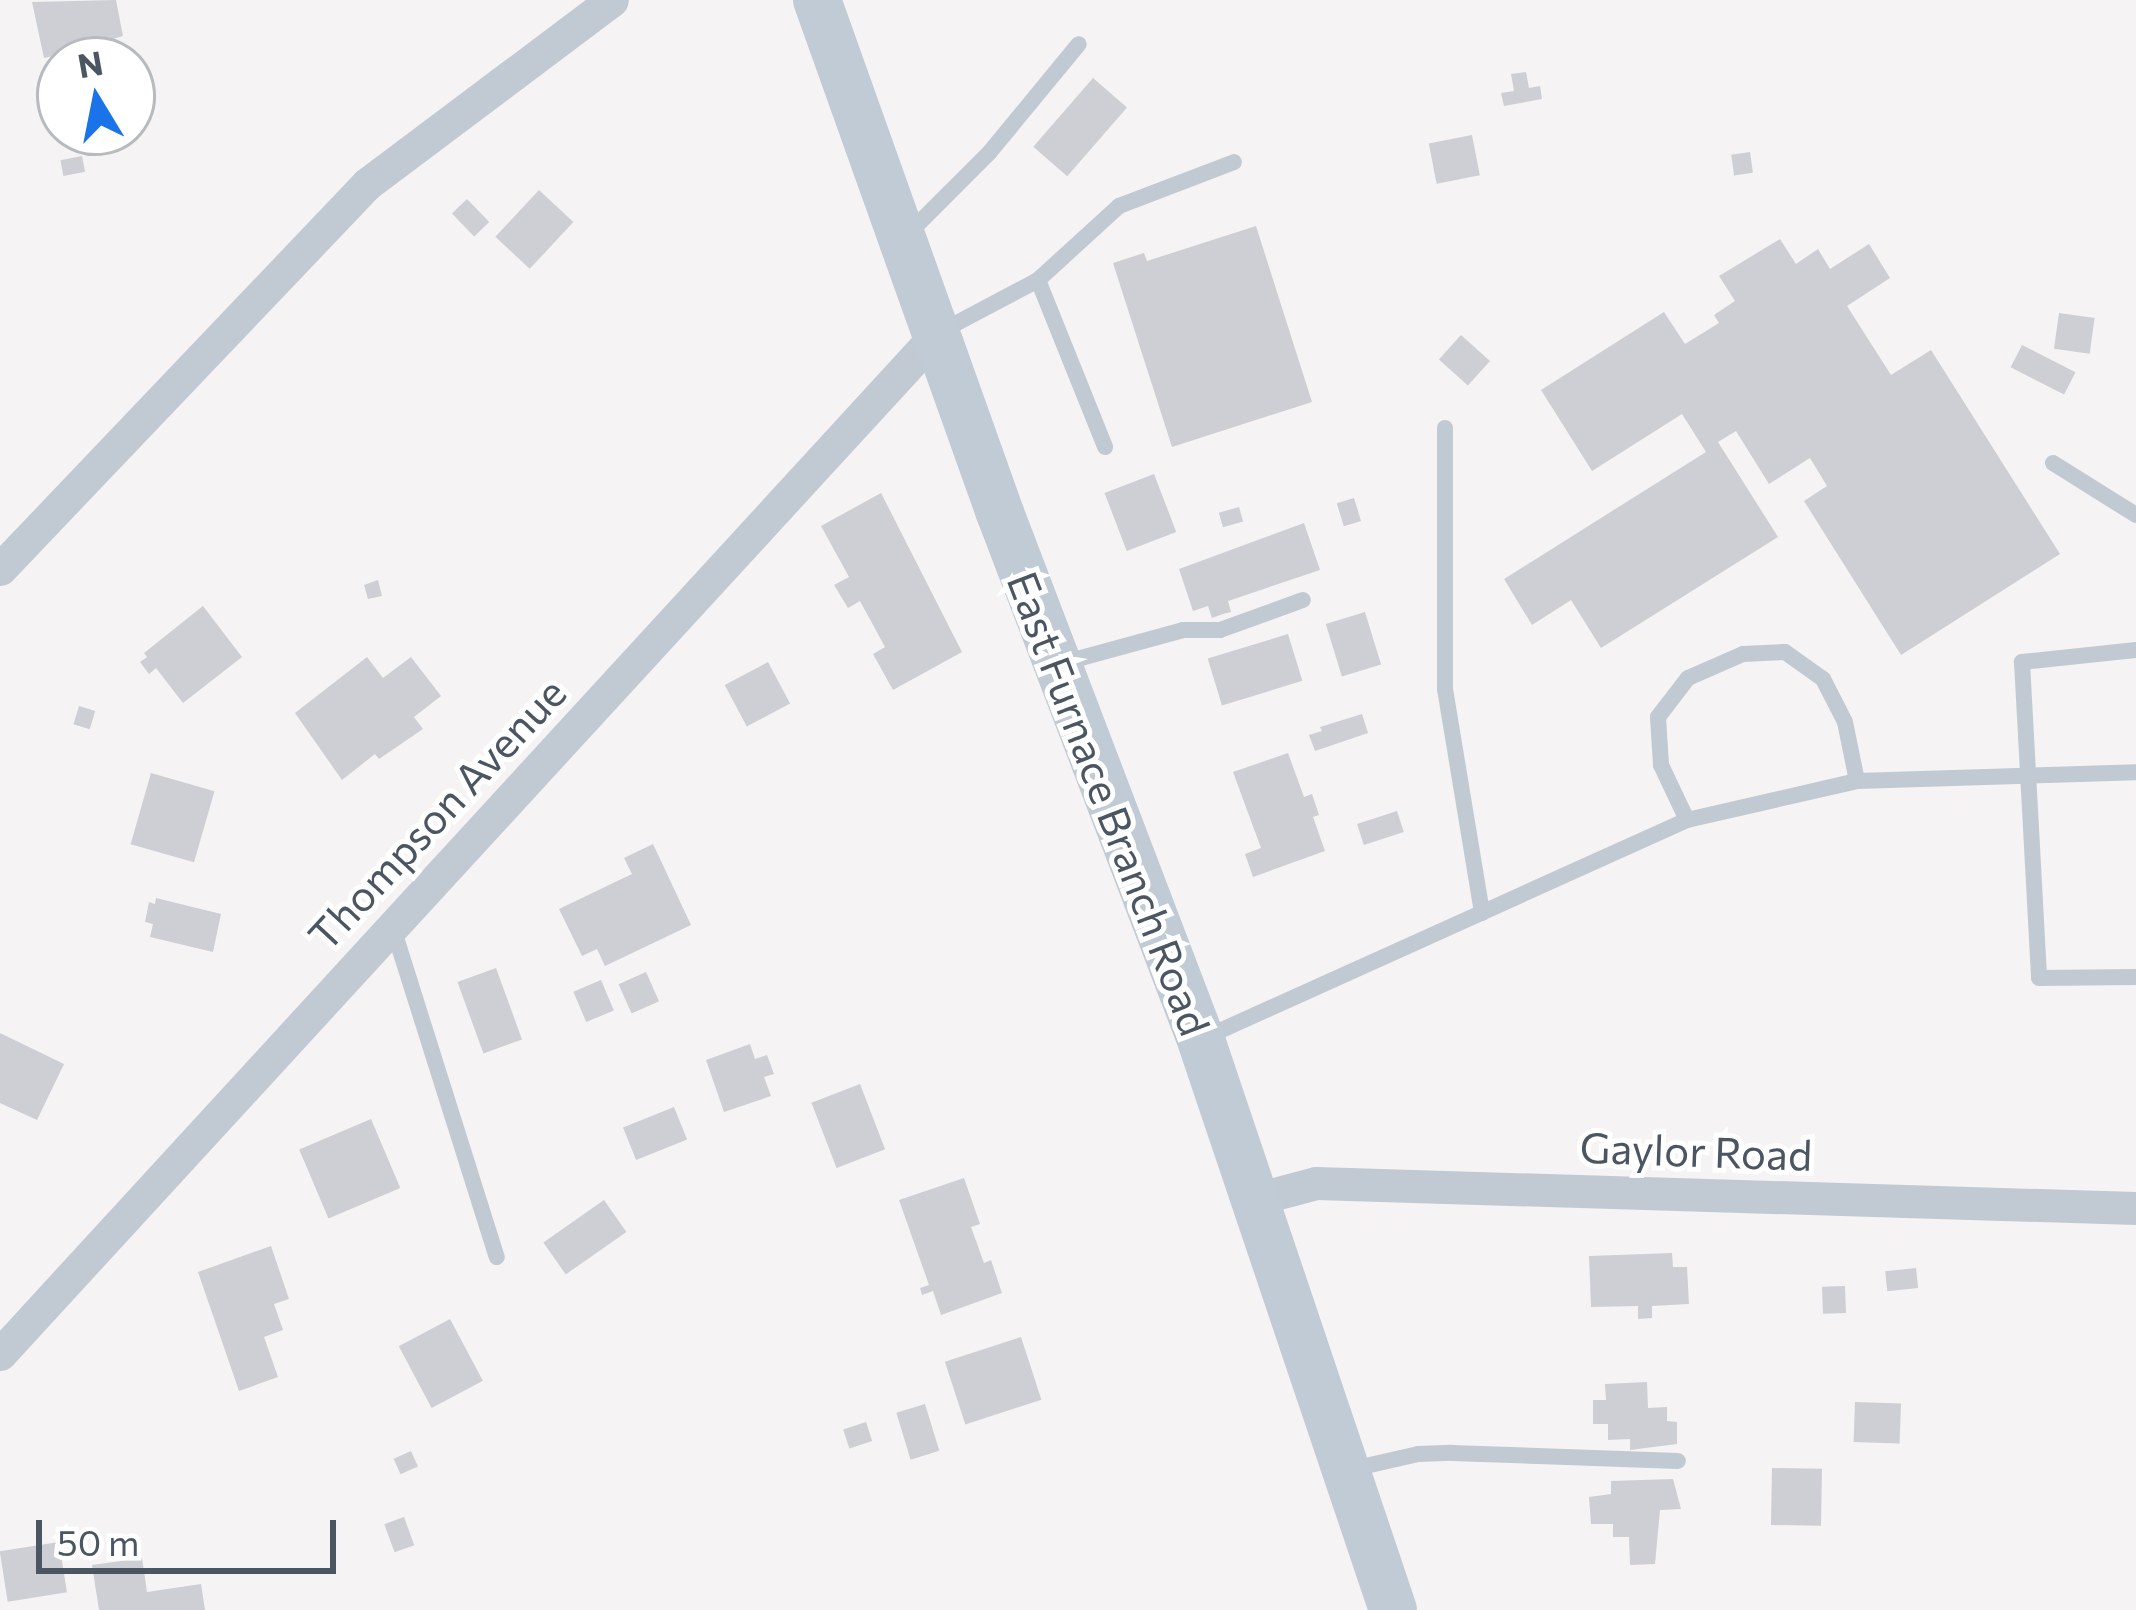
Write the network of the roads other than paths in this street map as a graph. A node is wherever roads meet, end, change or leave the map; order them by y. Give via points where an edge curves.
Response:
1 (612, 0) edge
2 (817, 0) edge
3 (1079, 44) dead end
4 (1234, 162) dead end
5 (903, 239) junction
6 (1038, 280) junction
7 (938, 333) junction
8 (1444, 428) dead end
9 (1105, 447) dead end
10 (2053, 464) dead end
11 (2136, 515) edge
12 (0, 569) edge
13 (1303, 600) dead end
14 (2136, 650) edge
15 (1058, 664) junction
16 (2136, 772) edge
17 (2026, 776) junction
18 (1857, 781) junction
19 (1687, 820) junction
20 (1482, 913) junction
21 (393, 927) junction
22 (2136, 977) edge
23 (1201, 1040) junction
24 (1256, 1198) junction
25 (2136, 1208) edge
26 (496, 1257) dead end
27 (0, 1354) edge
28 (1678, 1461) dead end
29 (1347, 1470) junction
30 (1394, 1610) edge

1 - 12 street via 367,184
2 - 5 main road, East Furnace Branch Road
3 - 5 lane via 989,153
4 - 6 lane via 1119,206
5 - 7 main road, East Furnace Branch Road
6 - 7 lane
6 - 9 lane
7 - 15 main road, East Furnace Branch Road
7 - 21 street, Thompson Avenue
8 - 20 lane via 1445,688
10 - 11 lane
13 - 15 lane via 1220,630 1183,630
14 - 17 lane via 2022,662
15 - 23 main road, East Furnace Branch Road
16 - 17 lane
17 - 18 lane
17 - 22 lane via 2039,978
18 - 19 lane
18 - 19 lane via 1845,722 1823,679 1785,652 1743,654 1688,678 1658,717 1661,765
19 - 20 lane
20 - 23 lane
21 - 26 lane
21 - 27 street, Thompson Avenue
23 - 24 main road, East Furnace Branch Road
24 - 25 street, Gaylor Road via 1316,1183
24 - 29 main road, East Furnace Branch Road
28 - 29 lane via 1452,1453
29 - 30 main road, East Furnace Branch Road

